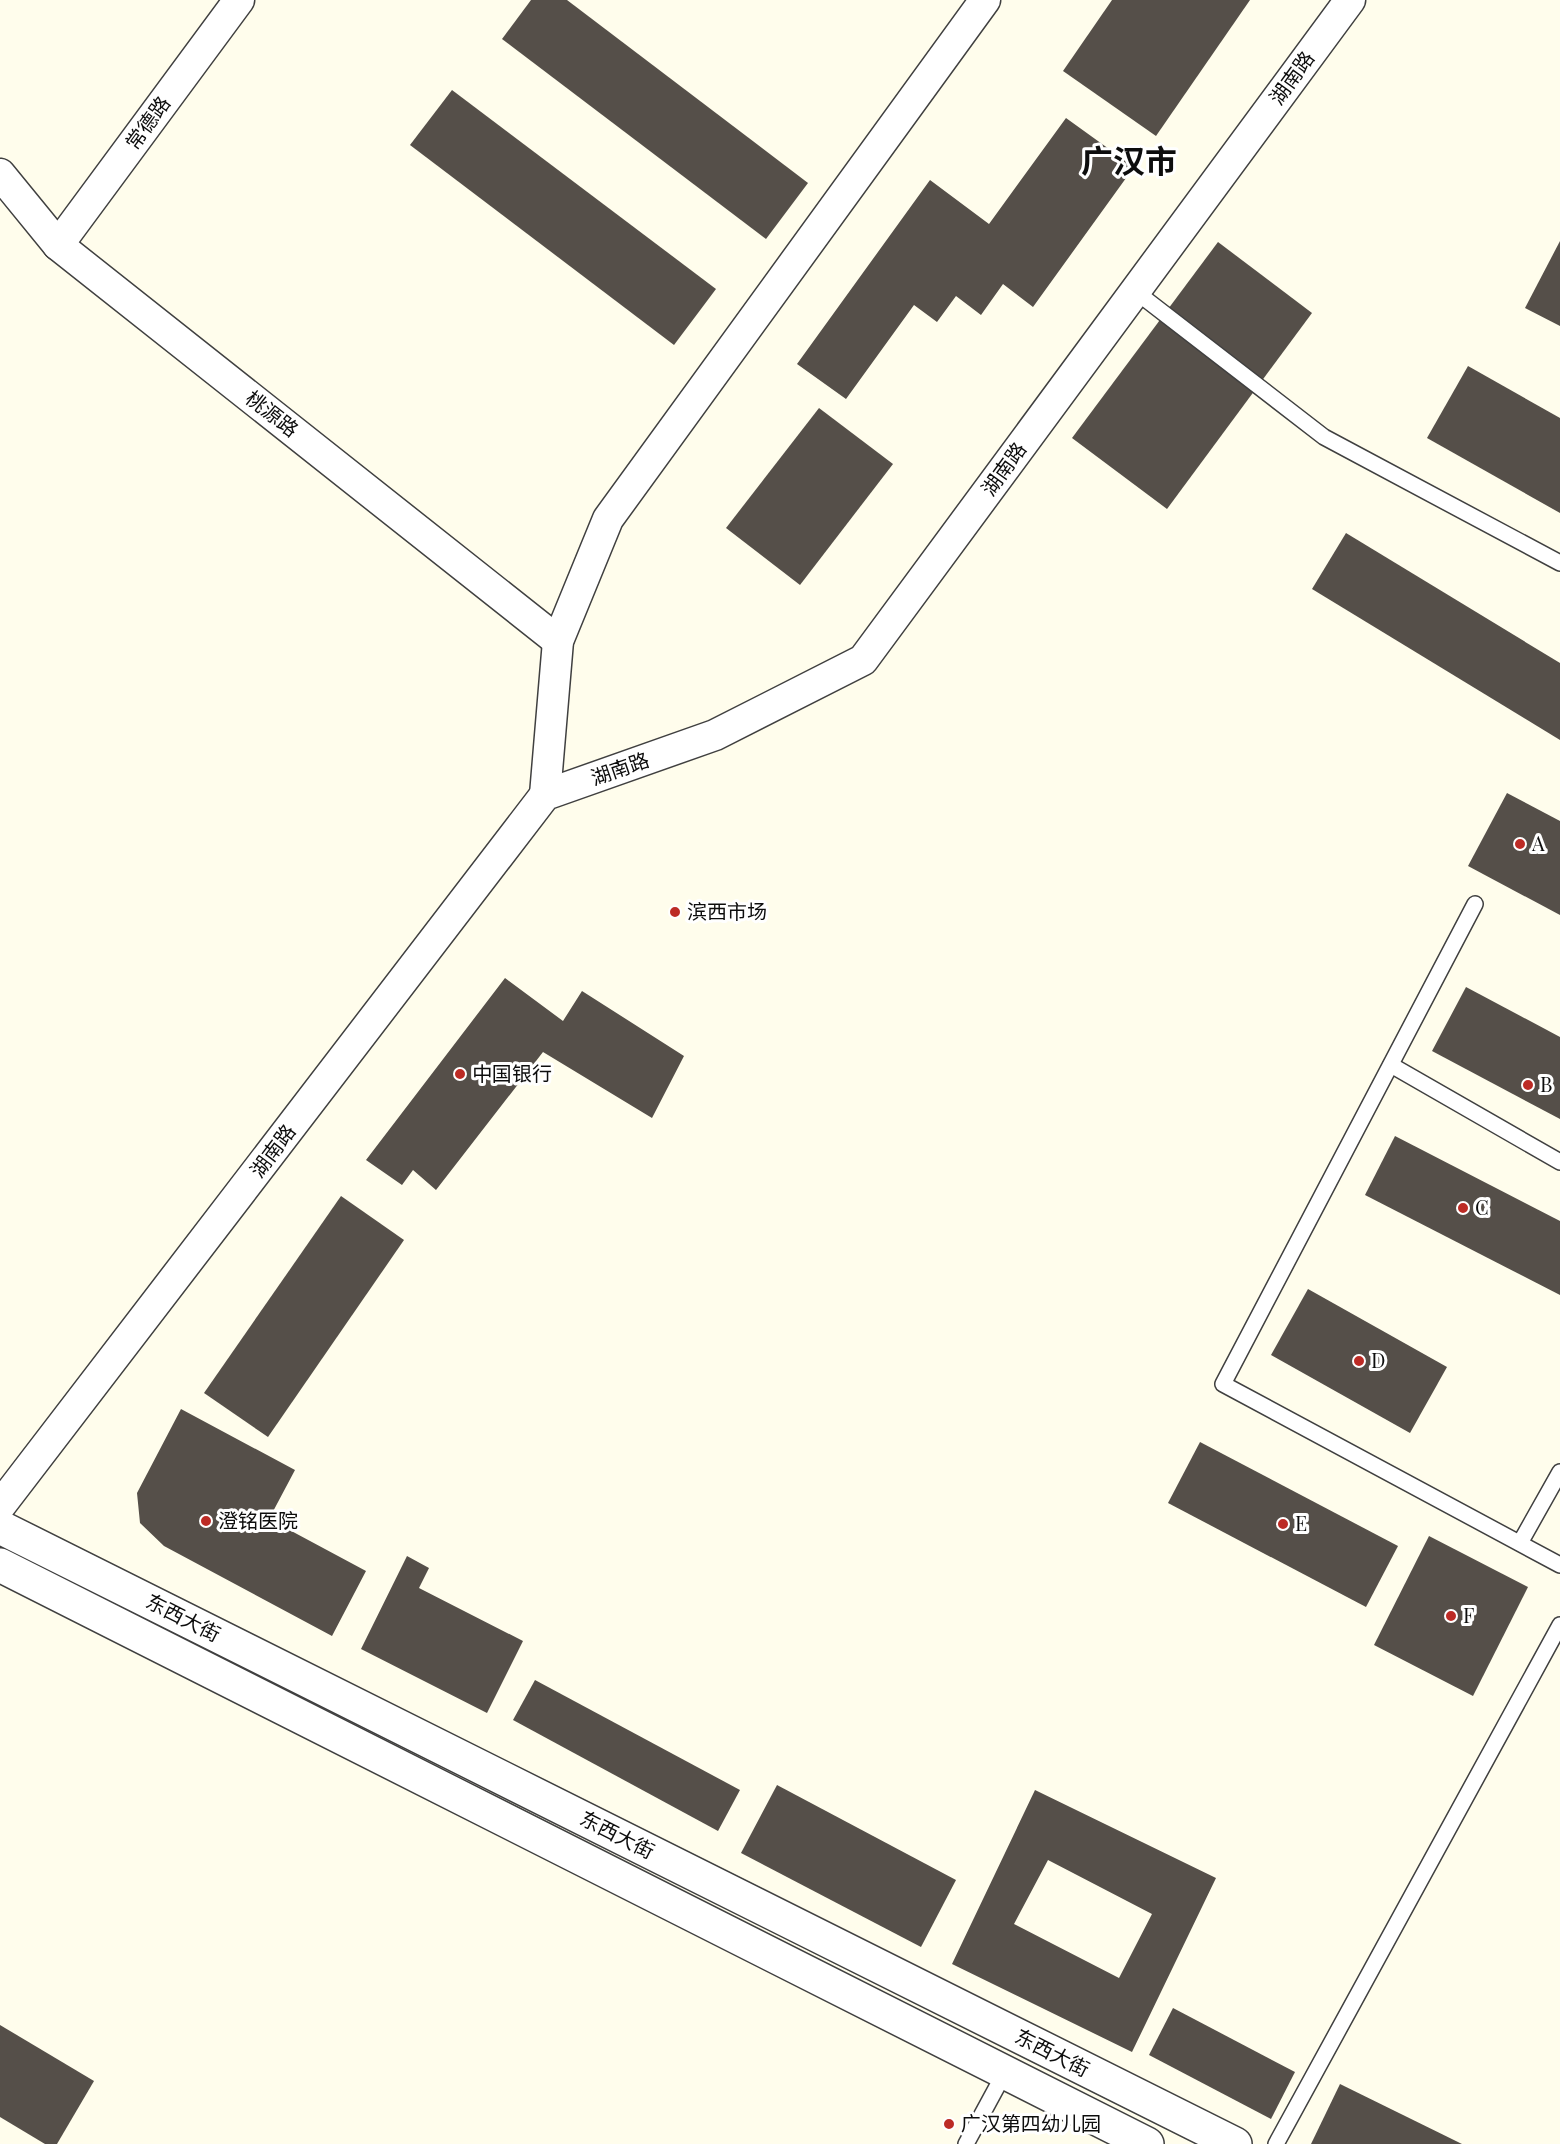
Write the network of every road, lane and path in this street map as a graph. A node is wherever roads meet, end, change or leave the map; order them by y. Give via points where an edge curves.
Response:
1 (239, 0) edge
2 (985, 0) edge
3 (1350, 0) edge
4 (0, 174) edge
5 (58, 245) junction
6 (1135, 291) junction
7 (1560, 562) edge
8 (558, 641) junction
9 (545, 795) junction
10 (1475, 904) dead end
11 (1390, 1065) junction
12 (1560, 1162) edge
13 (1560, 1472) edge
14 (0, 1506) edge
15 (0, 1527) edge
16 (1520, 1544) junction
17 (0, 1565) edge
18 (1560, 1565) edge
19 (1560, 1625) edge
20 (1005, 2072) junction
21 (966, 2144) edge
22 (1147, 2144) edge
23 (1235, 2144) edge
24 (1276, 2144) edge

1 - 5 street, 常德路
2 - 8 street via 608,519
3 - 6 street, 湖南路
4 - 5 street, 桃源路
5 - 8 street, 桃源路
6 - 7 lane via 1324,437
6 - 9 street, 湖南路 via 863,660 715,735
8 - 9 street
9 - 14 street, 湖南路
10 - 11 lane
11 - 12 lane
11 - 16 lane via 1223,1384
13 - 16 lane
15 - 23 street, 东西大街
16 - 18 lane
17 - 20 street, 东西大街
19 - 24 lane
20 - 21 lane
20 - 22 street, 东西大街

